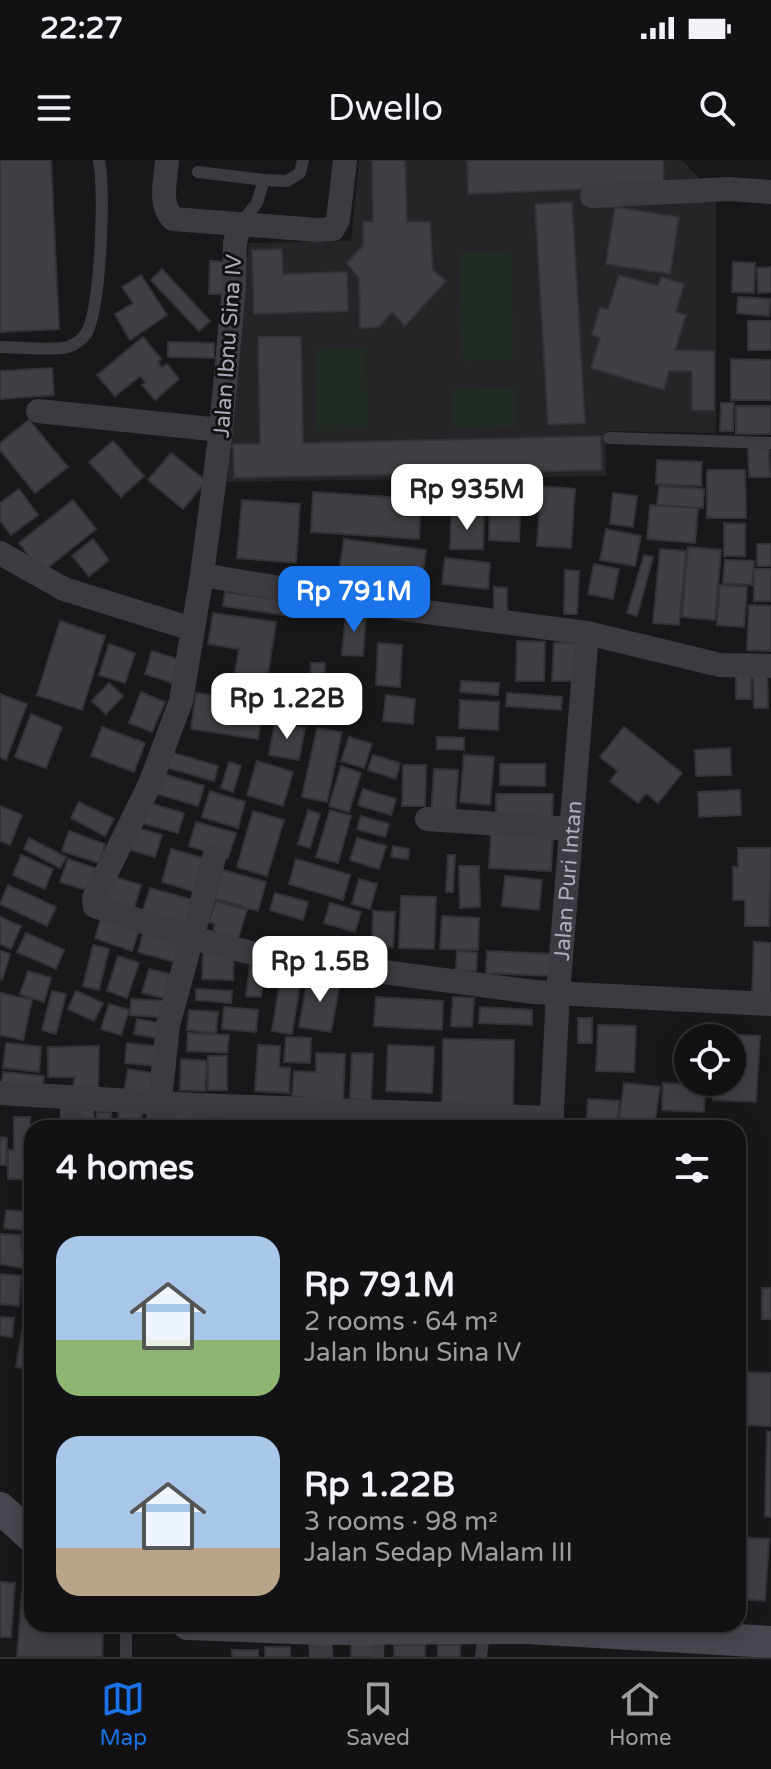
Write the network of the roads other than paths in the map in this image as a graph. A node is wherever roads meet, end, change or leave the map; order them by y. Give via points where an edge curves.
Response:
1 (99, 160) edge
2 (167, 160) edge
3 (303, 160) edge
4 (345, 160) edge
5 (198, 172) dead end
6 (264, 180) junction
7 (771, 192) edge
8 (592, 196) dead end
9 (239, 226) junction
10 (0, 347) edge
11 (38, 411) dead end
12 (221, 430) junction
13 (609, 438) dead end
14 (771, 443) edge
15 (0, 553) edge
16 (202, 575) junction
17 (192, 629) junction
18 (587, 633) junction
19 (771, 666) edge
20 (427, 819) dead end
21 (570, 829) junction
22 (214, 858) dead end
23 (192, 938) junction
24 (558, 994) junction
25 (771, 1004) edge
26 (0, 1093) edge
27 (73, 1097) junction
28 (159, 1102) junction
29 (72, 1120) edge
30 (158, 1120) edge
31 (495, 1120) edge
32 (551, 1120) edge
33 (0, 1508) edge
34 (24, 1530) edge
35 (126, 1632) edge
36 (278, 1632) edge
37 (510, 1632) edge
38 (618, 1632) edge
39 (320, 1637) edge
40 (483, 1642) edge
41 (771, 1642) edge
42 (378, 1643) edge
43 (126, 1657) edge

1 - 10 lane via 100,243 92,320 85,336 69,347
2 - 9 street via 164,199 173,219
3 - 6 lane via 300,173 287,181
4 - 9 street, Jalan Ibnu Sina IV via 333,229
5 - 6 lane
6 - 9 lane via 257,203
7 - 8 street
9 - 12 street, Jalan Ibnu Sina IV
11 - 12 street
12 - 16 street, Jalan Ibnu Sina IV
13 - 14 lane
15 - 17 street via 64,589
16 - 17 street, Jalan Ibnu Sina IV
16 - 18 street
17 - 23 street, Jalan Ibnu Sina IV via 181,701 150,784 94,898 95,906
18 - 19 street via 720,665
18 - 21 street, Jalan Puri Intan
20 - 21 street
21 - 24 street, Jalan Puri Intan
22 - 23 street
23 - 24 street via 264,956
23 - 28 street via 168,1025
24 - 25 street
24 - 32 street, Jalan Puri Intan
26 - 27 street
27 - 28 street
27 - 29 street
28 - 30 street
28 - 31 street
33 - 34 street
35 - 43 lane
36 - 39 street
37 - 40 street
38 - 41 street
39 - 42 street
40 - 42 street

